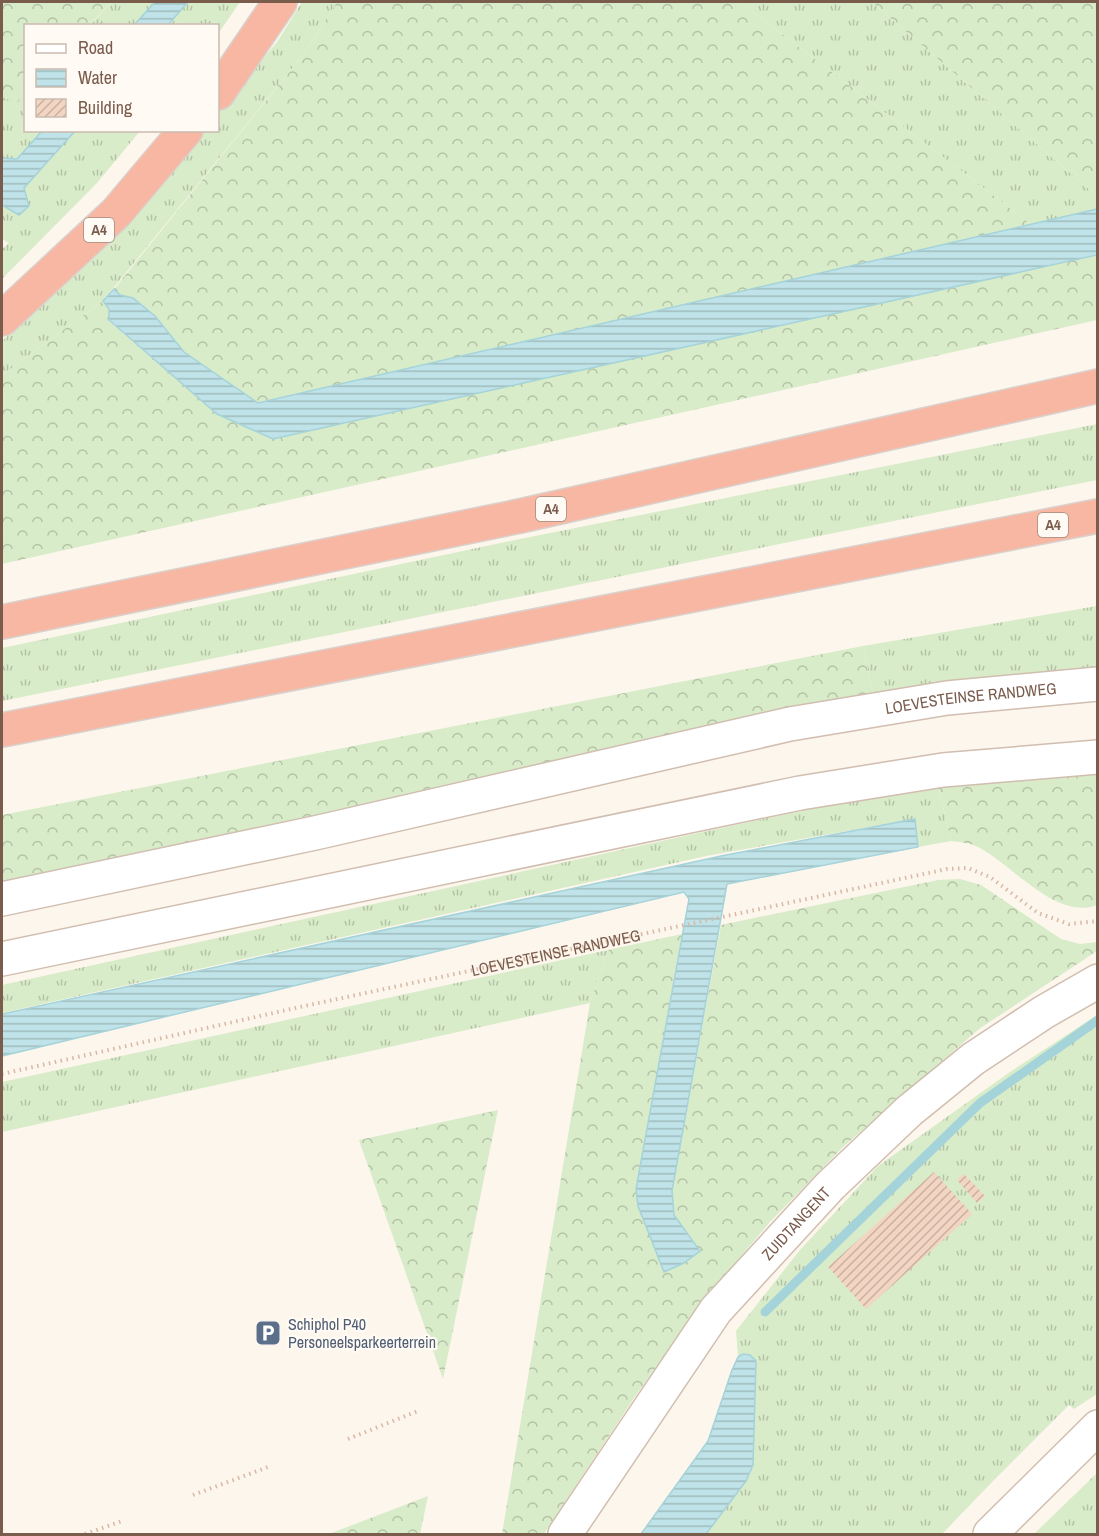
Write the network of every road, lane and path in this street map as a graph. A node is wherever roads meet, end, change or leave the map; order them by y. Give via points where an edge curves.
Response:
1 (280, 2) edge
2 (219, 92) edge
3 (184, 132) edge
4 (2, 319) edge
5 (1098, 386) edge
6 (1098, 516) edge
7 (1098, 530) edge
8 (1008, 533) junction
9 (2, 622) edge
10 (1098, 684) edge
11 (2, 730) edge
12 (1098, 757) edge
13 (2, 899) edge
14 (1098, 921) edge
15 (2, 959) edge
16 (1098, 981) edge
17 (2, 1074) edge
18 (417, 1411) dead end
19 (1098, 1427) edge
20 (348, 1439) dead end
21 (268, 1467) dead end
22 (1033, 1490) junction
23 (193, 1495) dead end
24 (122, 1521) dead end
25 (85, 1534) edge
26 (566, 1534) edge
27 (990, 1534) edge
28 (1000, 1534) edge

1 - 2 highway
3 - 4 highway, A4 via 116,213
5 - 9 highway, A4 via 520,516
6 - 8 highway, A4
7 - 8 highway, A4
8 - 11 highway, A4
10 - 13 street, LOEVESTEINSE RANDWEG via 947,698 790,724 315,833
12 - 15 street via 943,770 800,793
14 - 17 path, LOEVESTEINSE RANDWEG via 1069,924 1038,913 990,877 968,868 947,869
16 - 26 street, ZUIDTANGENT via 973,1059 909,1111 830,1186 716,1310
18 - 20 path
19 - 22 street
21 - 23 path
22 - 27 street
22 - 28 street
24 - 25 path

